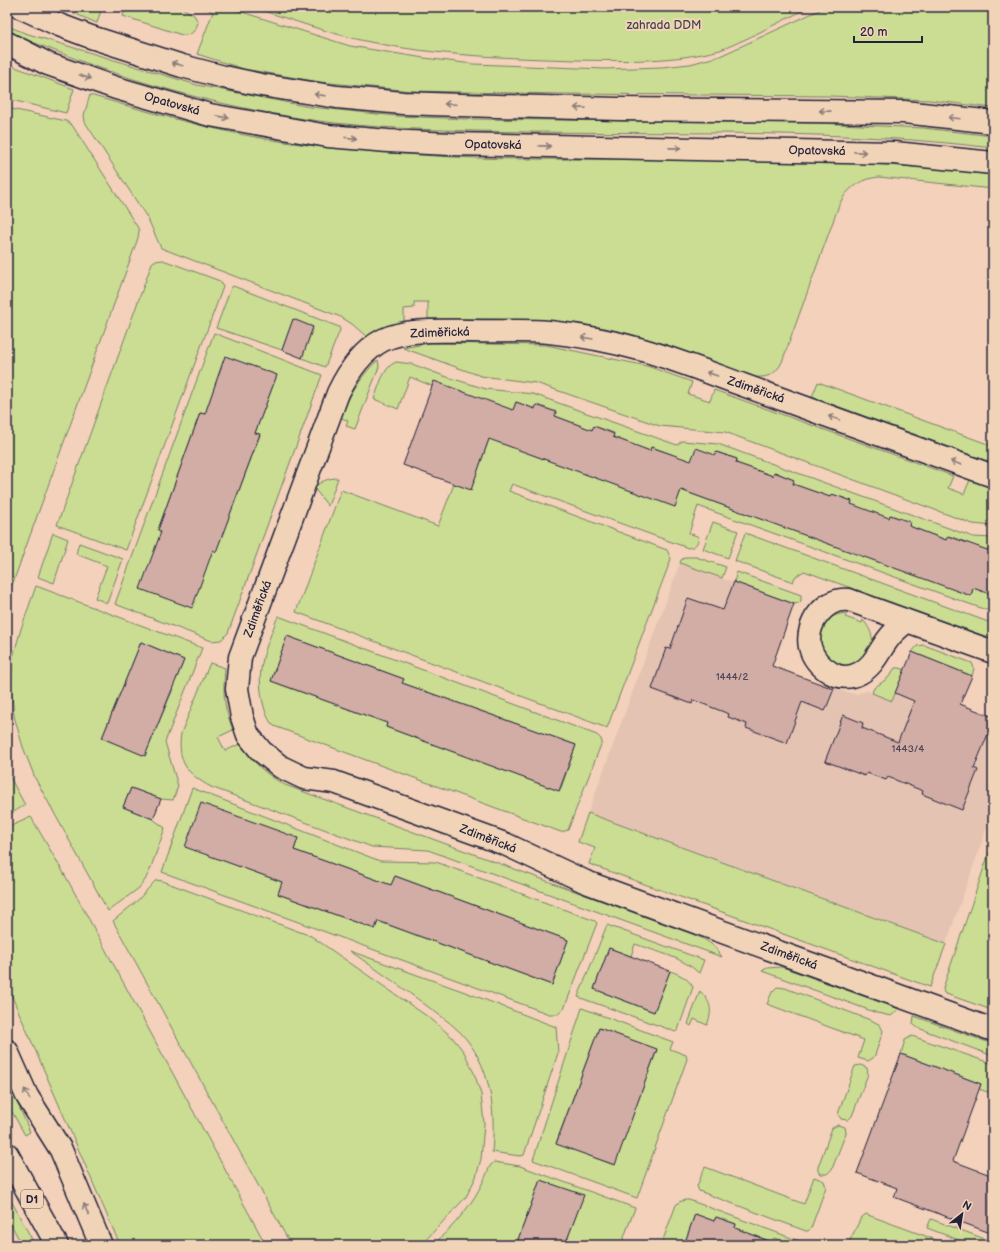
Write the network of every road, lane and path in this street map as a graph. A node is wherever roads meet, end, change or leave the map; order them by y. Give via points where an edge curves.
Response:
1 (20, 7) edge
2 (42, 7) edge
3 (91, 37) junction
4 (7, 43) edge
5 (7, 53) edge
6 (48, 64) junction
7 (993, 122) edge
8 (993, 162) edge
9 (993, 476) edge
10 (907, 621) dead end
11 (993, 652) edge
12 (993, 1030) edge
13 (7, 1051) edge
14 (7, 1154) edge
15 (57, 1245) edge
16 (101, 1245) edge

1 - 3 main road
2 - 3 main road
7 -> 3 main road via 904,112 619,109 364,100 296,92 224,77
4 - 6 main road, Opatovská
5 - 6 main road
6 -> 8 main road, Opatovská via 116,88 210,115 335,136 450,144 894,153
9 -> 12 main road, Zdiměřická via 643,350 549,332 446,331 400,335 372,347 361,356 344,380 330,411 240,657 237,690 248,734 266,755 304,778 334,782 505,844 586,882
10 - 11 main road
16 -> 13 main road via 61,1150 28,1096
14 - 15 main road, D1

